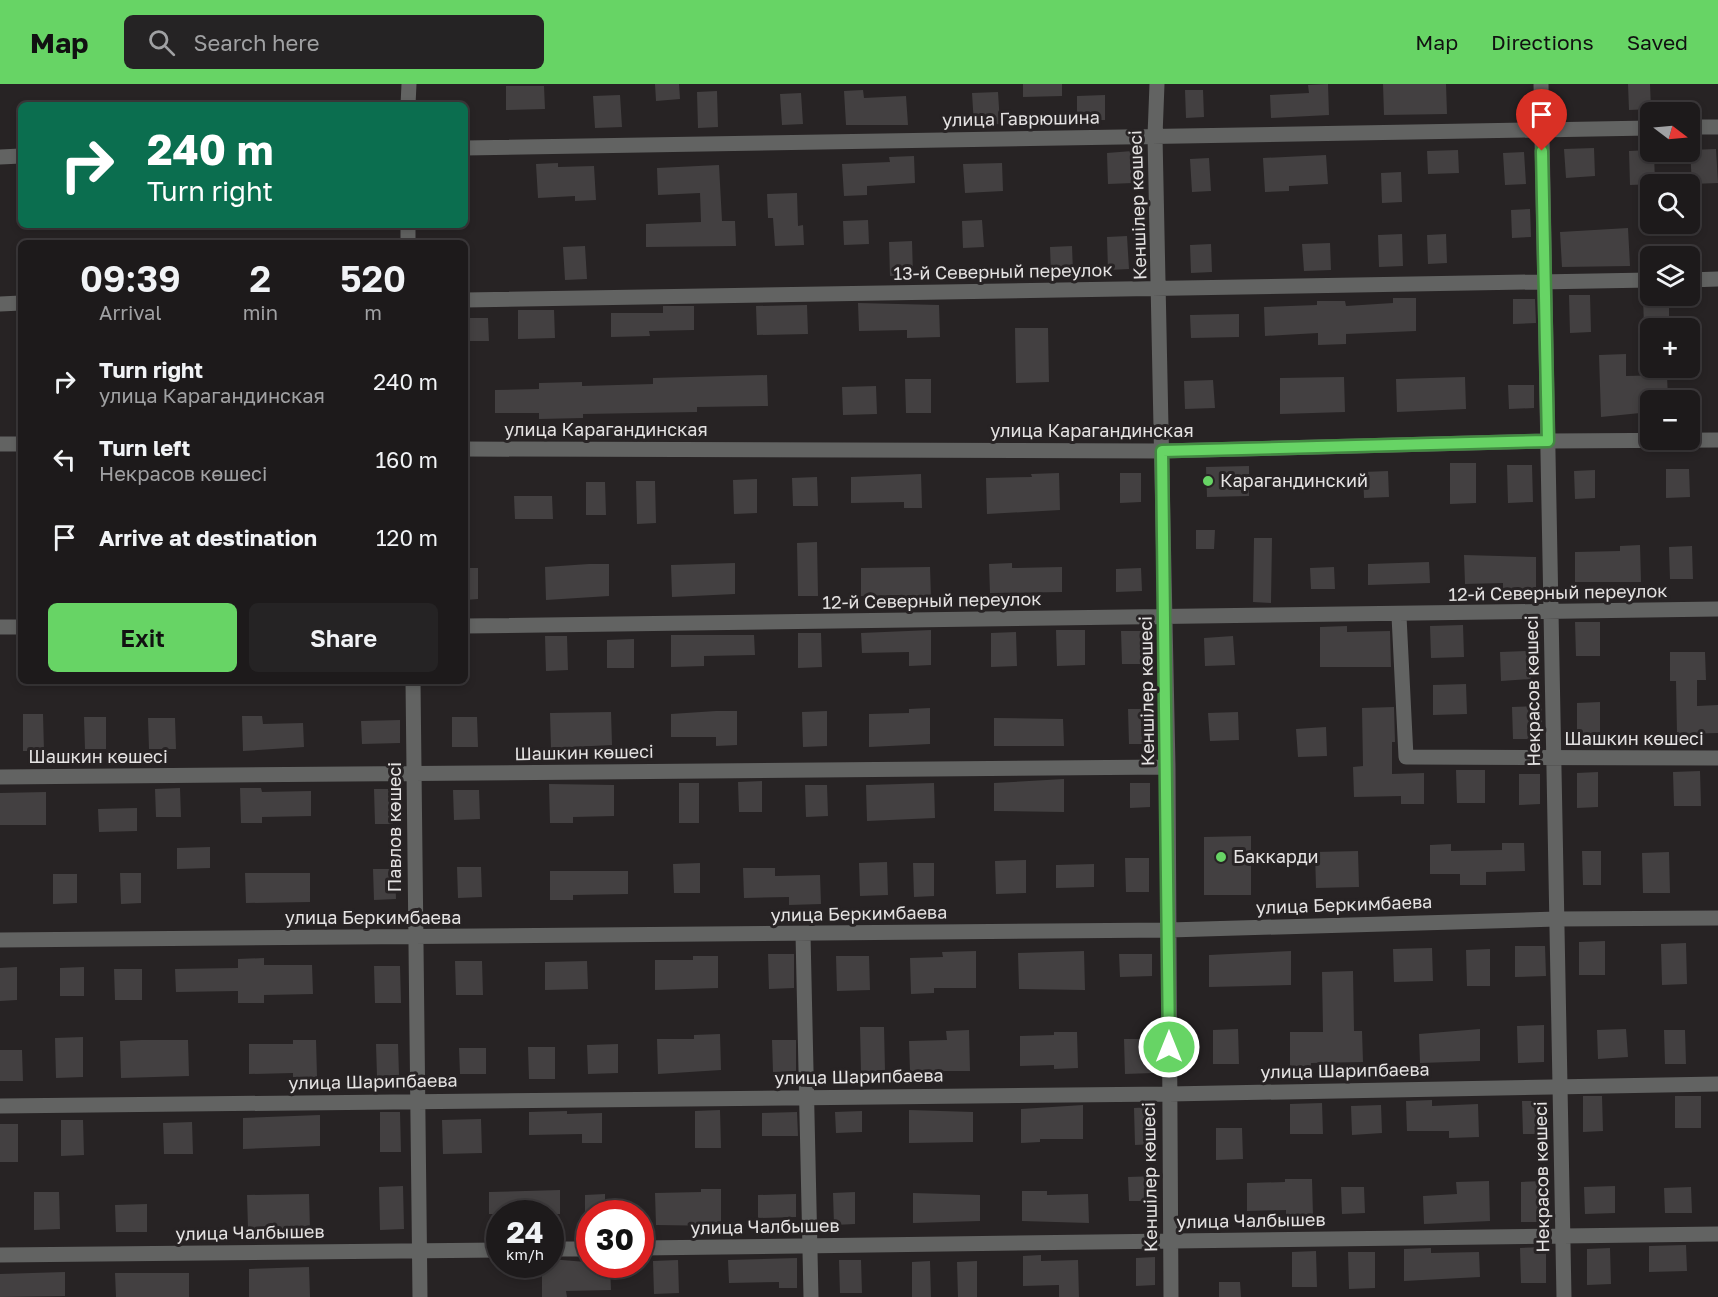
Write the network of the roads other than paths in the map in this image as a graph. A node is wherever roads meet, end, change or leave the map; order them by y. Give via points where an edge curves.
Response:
1 (409, 84) edge
2 (1157, 84) edge
3 (1541, 84) edge
4 (408, 102) edge
5 (1700, 127) edge
6 (1718, 127) edge
7 (1640, 128) edge
8 (1542, 129) junction
9 (1155, 136) junction
10 (468, 148) edge
11 (18, 156) edge
12 (0, 157) edge
13 (1718, 279) edge
14 (1640, 280) edge
15 (1700, 280) edge
16 (1545, 282) junction
17 (1160, 289) junction
18 (468, 300) edge
19 (0, 303) edge
20 (18, 303) edge
21 (1718, 440) edge
22 (1548, 441) junction
23 (0, 444) edge
24 (18, 444) edge
25 (468, 449) edge
26 (1162, 451) junction
27 (1718, 609) edge
28 (1551, 613) junction
29 (1399, 616) junction
30 (1165, 618) junction
31 (468, 626) edge
32 (0, 627) edge
33 (18, 627) edge
34 (413, 684) edge
35 (1718, 758) edge
36 (1554, 759) junction
37 (1168, 766) junction
38 (414, 774) junction
39 (0, 777) edge
40 (1718, 918) edge
41 (1557, 919) junction
42 (1169, 930) junction
43 (803, 934) junction
44 (415, 937) junction
45 (0, 940) edge
46 (1718, 1084) edge
47 (1560, 1086) junction
48 (1169, 1094) junction
49 (809, 1097) junction
50 (418, 1101) junction
51 (0, 1106) edge
52 (1718, 1234) edge
53 (1562, 1236) junction
54 (1170, 1241) junction
55 (809, 1246) junction
56 (654, 1248) edge
57 (486, 1250) edge
58 (418, 1251) junction
59 (0, 1255) edge
60 (420, 1297) edge
61 (811, 1297) edge
62 (1171, 1297) edge
63 (1564, 1297) edge

1 - 4 street
2 - 9 street, Кеншілер көшесі
3 - 8 street, Некрасов көшесі
5 - 6 street
7 - 8 street, улица Гаврюшина
8 - 9 street, улица Гаврюшина
8 - 16 street, Некрасов көшесі
9 - 10 street, улица Гаврюшина
9 - 17 street, Кеншілер көшесі
11 - 12 street
13 - 15 street
14 - 16 street, 13-й Северный переулок
16 - 17 street, 13-й Северный переулок
16 - 22 street, Некрасов көшесі
17 - 18 street, 13-й Северный переулок
17 - 26 street, Кеншілер көшесі
19 - 20 street
21 - 22 street, улица Карагандинская
22 - 26 street, улица Карагандинская
22 - 28 street, Некрасов көшесі
23 - 24 street
25 - 26 street, улица Карагандинская
26 - 30 street, Кеншілер көшесі
27 - 28 street, 12-й Северный переулок
28 - 29 street, 12-й Северный переулок
28 - 36 street, Некрасов көшесі
29 - 30 street, 12-й Северный переулок
29 - 36 street, Шашкин көшесі via 1406,757
30 - 31 street, 12-й Северный переулок
30 - 37 street, Кеншілер көшесі
32 - 33 street
34 - 38 street, Павлов көшесі
35 - 36 street, Шашкин көшесі
36 - 41 street, Некрасов көшесі
37 - 38 street, Шашкин көшесі
37 - 42 street, Кеншілер көшесі
38 - 39 street, Шашкин көшесі
38 - 44 street, Павлов көшесі
40 - 41 street, улица Беркимбаева
41 - 42 street, улица Беркимбаева
41 - 47 street, Некрасов көшесі
42 - 43 street, улица Беркимбаева
42 - 48 street, Кеншілер көшесі
43 - 44 street, улица Беркимбаева
43 - 49 street
44 - 45 street, улица Беркимбаева
44 - 50 street, Павлов көшесі
46 - 47 street, улица Шарипбаева
47 - 48 street, улица Шарипбаева
47 - 53 street, Некрасов көшесі
48 - 49 street, улица Шарипбаева
48 - 54 street, Кеншілер көшесі
49 - 50 street, улица Шарипбаева
49 - 55 street
50 - 51 street, улица Шарипбаева
50 - 58 street, Павлов көшесі
52 - 53 street, улица Чалбышев
53 - 54 street, улица Чалбышев
53 - 63 street, Некрасов көшесі
54 - 55 street, улица Чалбышев
54 - 62 street, Кеншілер көшесі
55 - 56 street, улица Чалбышев
55 - 61 street
57 - 58 street, улица Чалбышев
58 - 59 street, улица Чалбышев
58 - 60 street, Павлов көшесі

